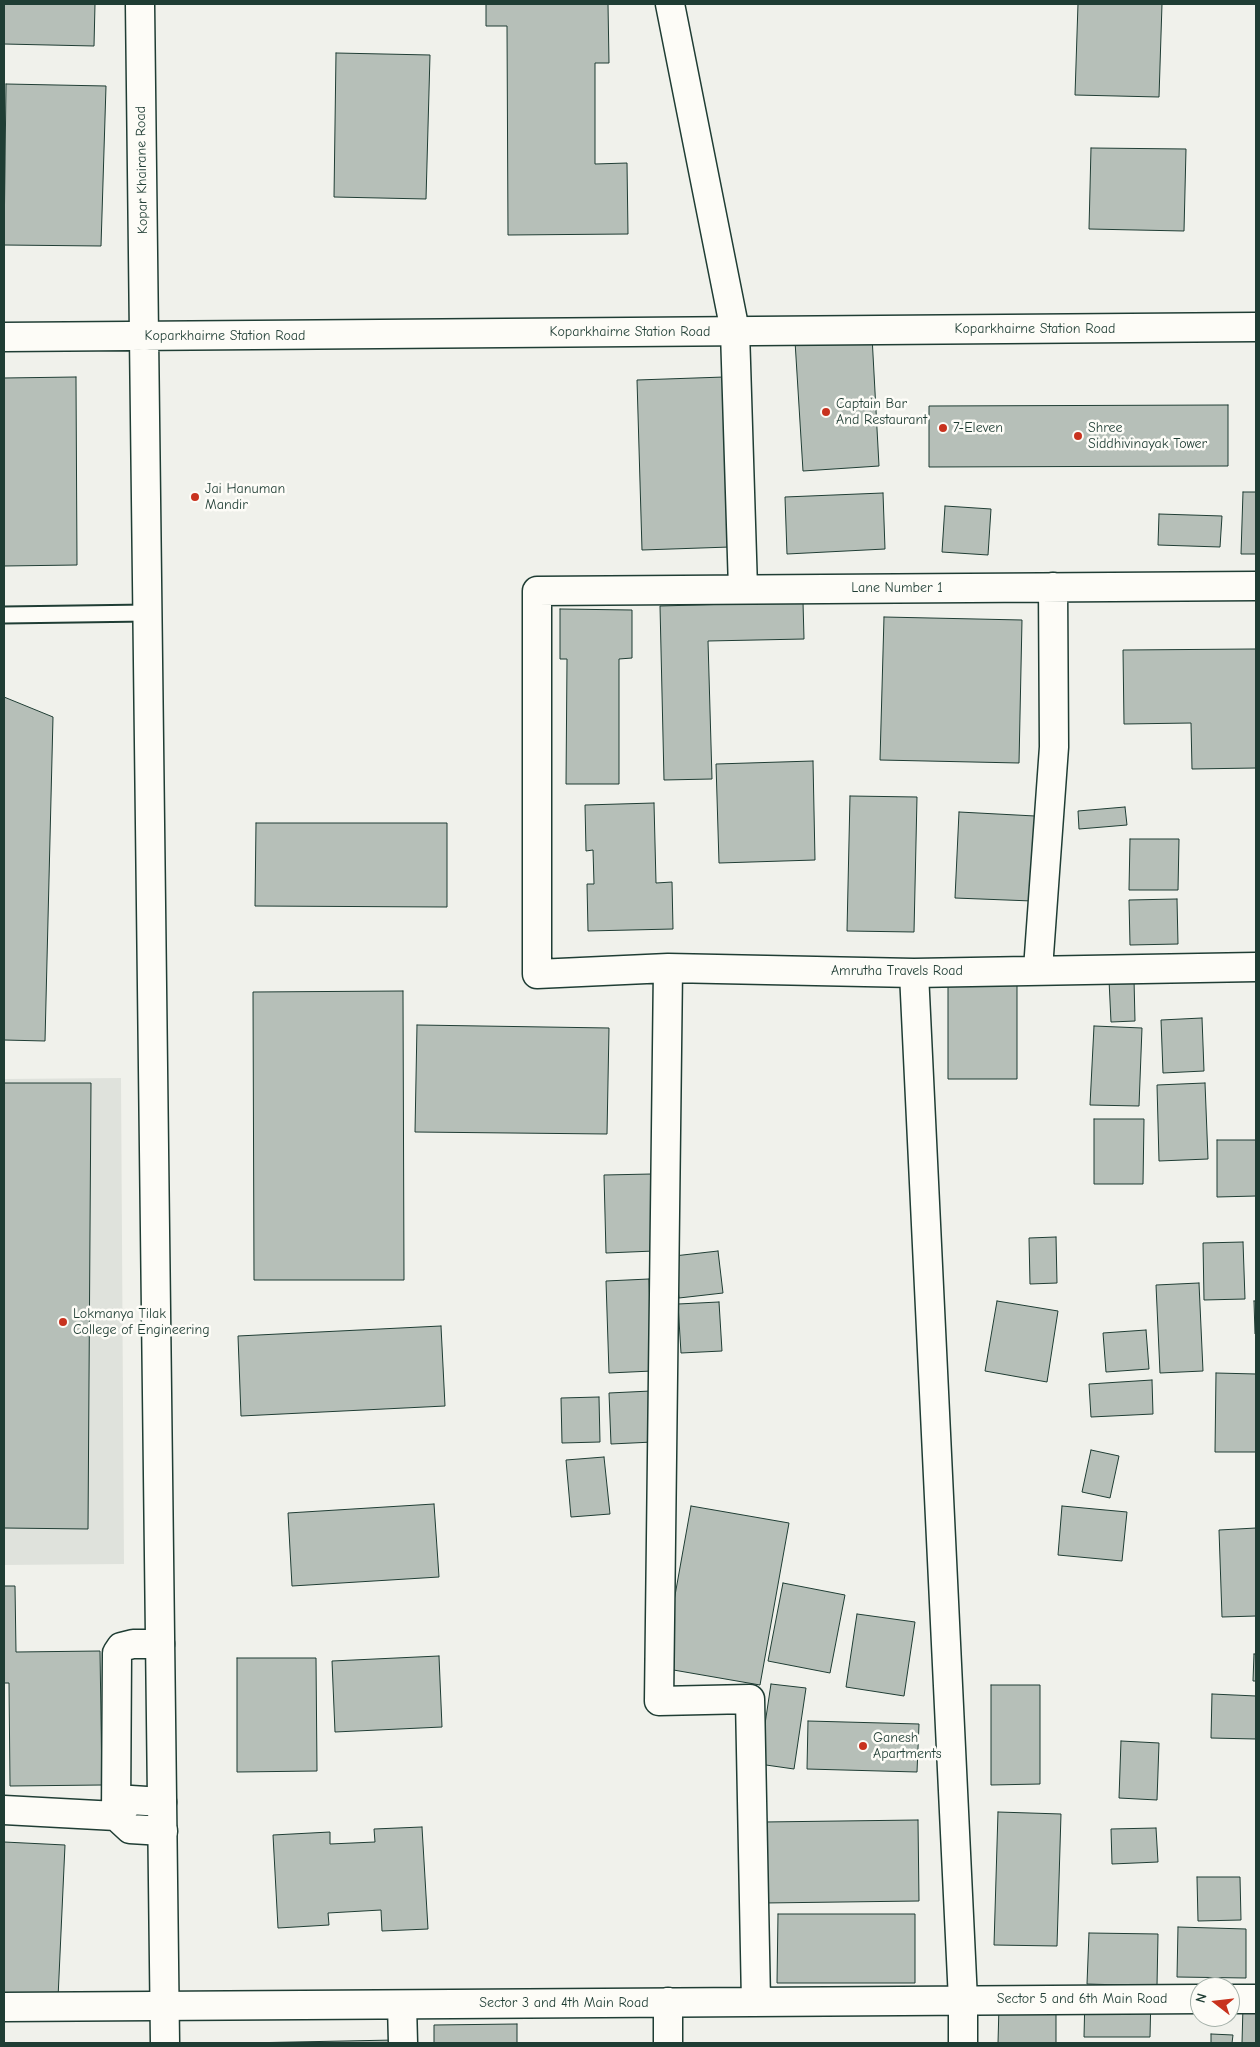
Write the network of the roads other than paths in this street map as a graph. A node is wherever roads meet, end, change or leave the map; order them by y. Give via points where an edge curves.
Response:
1 (140, 4) edge
2 (670, 4) edge
3 (1256, 327) edge
4 (735, 331) junction
5 (144, 336) junction
6 (4, 337) edge
7 (1256, 586) edge
8 (1053, 587) junction
9 (743, 589) junction
10 (147, 613) junction
11 (4, 615) edge
12 (1256, 967) edge
13 (668, 968) junction
14 (1038, 969) junction
15 (914, 972) junction
16 (537, 974) joint
17 (160, 1644) junction
18 (162, 1802) junction
19 (4, 1810) edge
20 (116, 1816) junction
21 (163, 1831) junction
22 (1190, 1999) edge
23 (1240, 1999) edge
24 (1256, 1999) edge
25 (963, 2000) junction
26 (668, 2002) junction
27 (756, 2002) junction
28 (402, 2005) junction
29 (165, 2006) junction
30 (4, 2007) edge
31 (165, 2043) edge
32 (403, 2043) edge
33 (668, 2043) edge
34 (963, 2043) edge

1 - 5 street, Kopar Khairane Road
2 - 4 street
3 - 4 street, Koparkhairne Station Road
4 - 5 street, Koparkhairne Station Road
4 - 9 street
5 - 6 street, Koparkhairne Station Road
5 - 10 street, Kopar Khairane Road
7 - 8 street, Lane Number 1
8 - 9 street, Lane Number 1
8 - 14 street via 1054,747
9 - 16 street, Lane Number 1 via 537,591
10 - 11 lane
10 - 17 street, Kopar Khairane Road
12 - 14 street, Amrutha Travels Road
13 - 15 street, Amrutha Travels Road
13 - 16 street, Amrutha Travels Road
13 - 27 street via 659,1701 750,1699
14 - 15 street, Amrutha Travels Road
15 - 25 street
17 - 18 street, Kopar Khairane Road
17 - 20 street via 133,1644 121,1647 117,1653
18 - 20 street via 131,1800
18 - 21 street, Kopar Khairane Road
19 - 20 street
20 - 21 street via 130,1829
21 - 29 street, Kopar Khairane Road
22 - 25 street, Sector 5 and 6th Main Road
23 - 24 street
25 - 27 street, Sector 3 and 4th Main Road
25 - 34 street
26 - 27 street, Sector 3 and 4th Main Road
26 - 28 street, Sector 3 and 4th Main Road
26 - 33 street
28 - 29 street, Sector 3 and 4th Main Road
28 - 32 street
29 - 30 street, Sector 3 and 4th Main Road
29 - 31 street, Kopar Khairane Road

